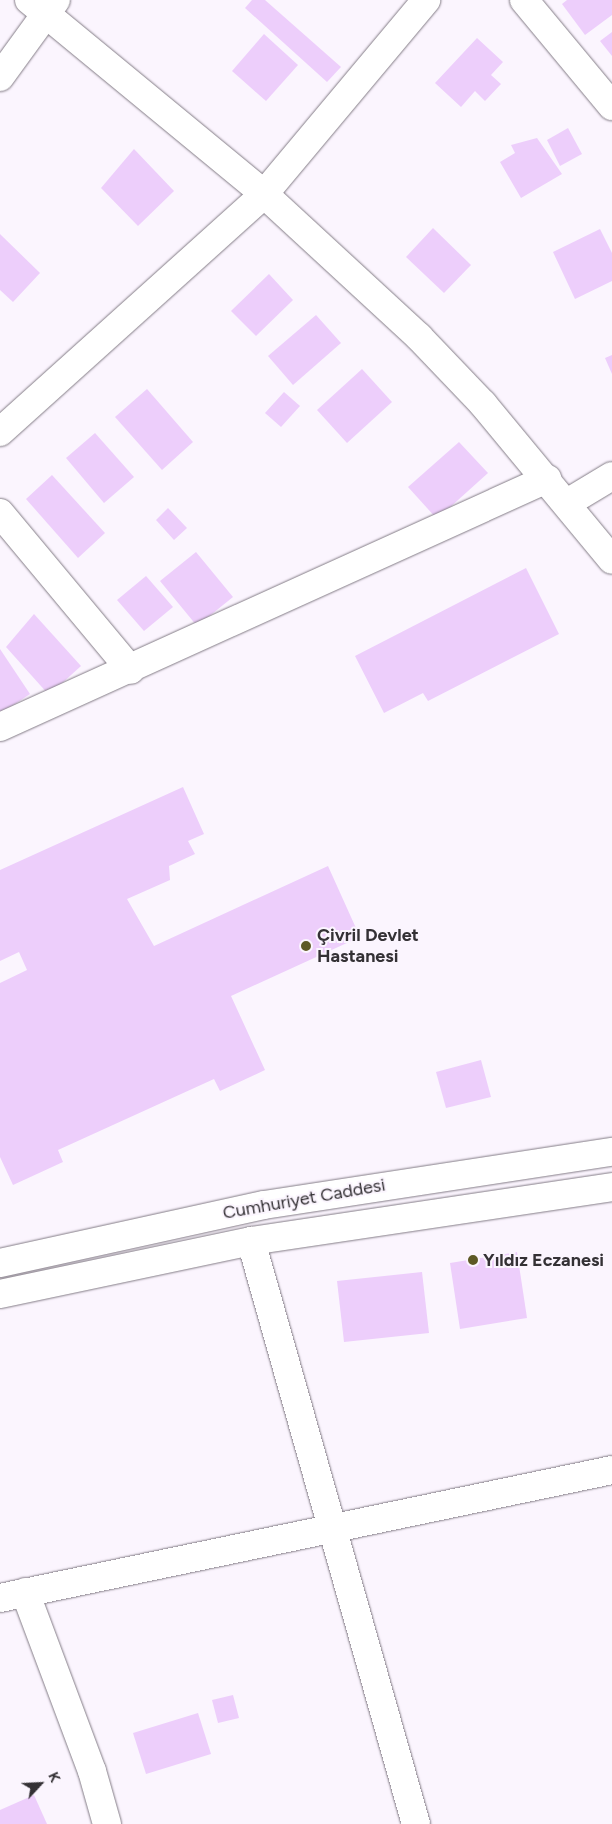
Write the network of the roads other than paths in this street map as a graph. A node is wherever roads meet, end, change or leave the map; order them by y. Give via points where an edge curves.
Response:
1 (426, 0) edge
2 (524, 0) edge
3 (44, 4) edge
4 (0, 77) edge
5 (612, 106) edge
6 (264, 194) junction
7 (0, 432) edge
8 (612, 476) edge
9 (547, 479) junction
10 (567, 503) junction
11 (0, 514) edge
12 (612, 560) edge
13 (131, 670) junction
14 (0, 727) edge
15 (612, 1152) edge
16 (612, 1187) edge
17 (250, 1242) junction
18 (0, 1263) edge
19 (0, 1294) edge
20 (612, 1470) edge
21 (329, 1527) junction
22 (13, 1595) edge
23 (107, 1824) edge
24 (416, 1824) edge

1 - 6 street
2 - 5 street
3 - 4 street
3 - 6 street
6 - 7 street
6 - 9 street via 419,338
8 - 10 street
9 - 10 street
9 - 13 street
10 - 12 street
11 - 13 street
13 - 14 street
15 - 18 street, Cumhuriyet Caddesi via 264,1205
16 - 17 street, Cumhuriyet Caddesi
17 - 19 street, Cumhuriyet Caddesi
17 - 21 street
20 - 21 street
21 - 22 street
21 - 24 street
22 - 23 street via 92,1771

